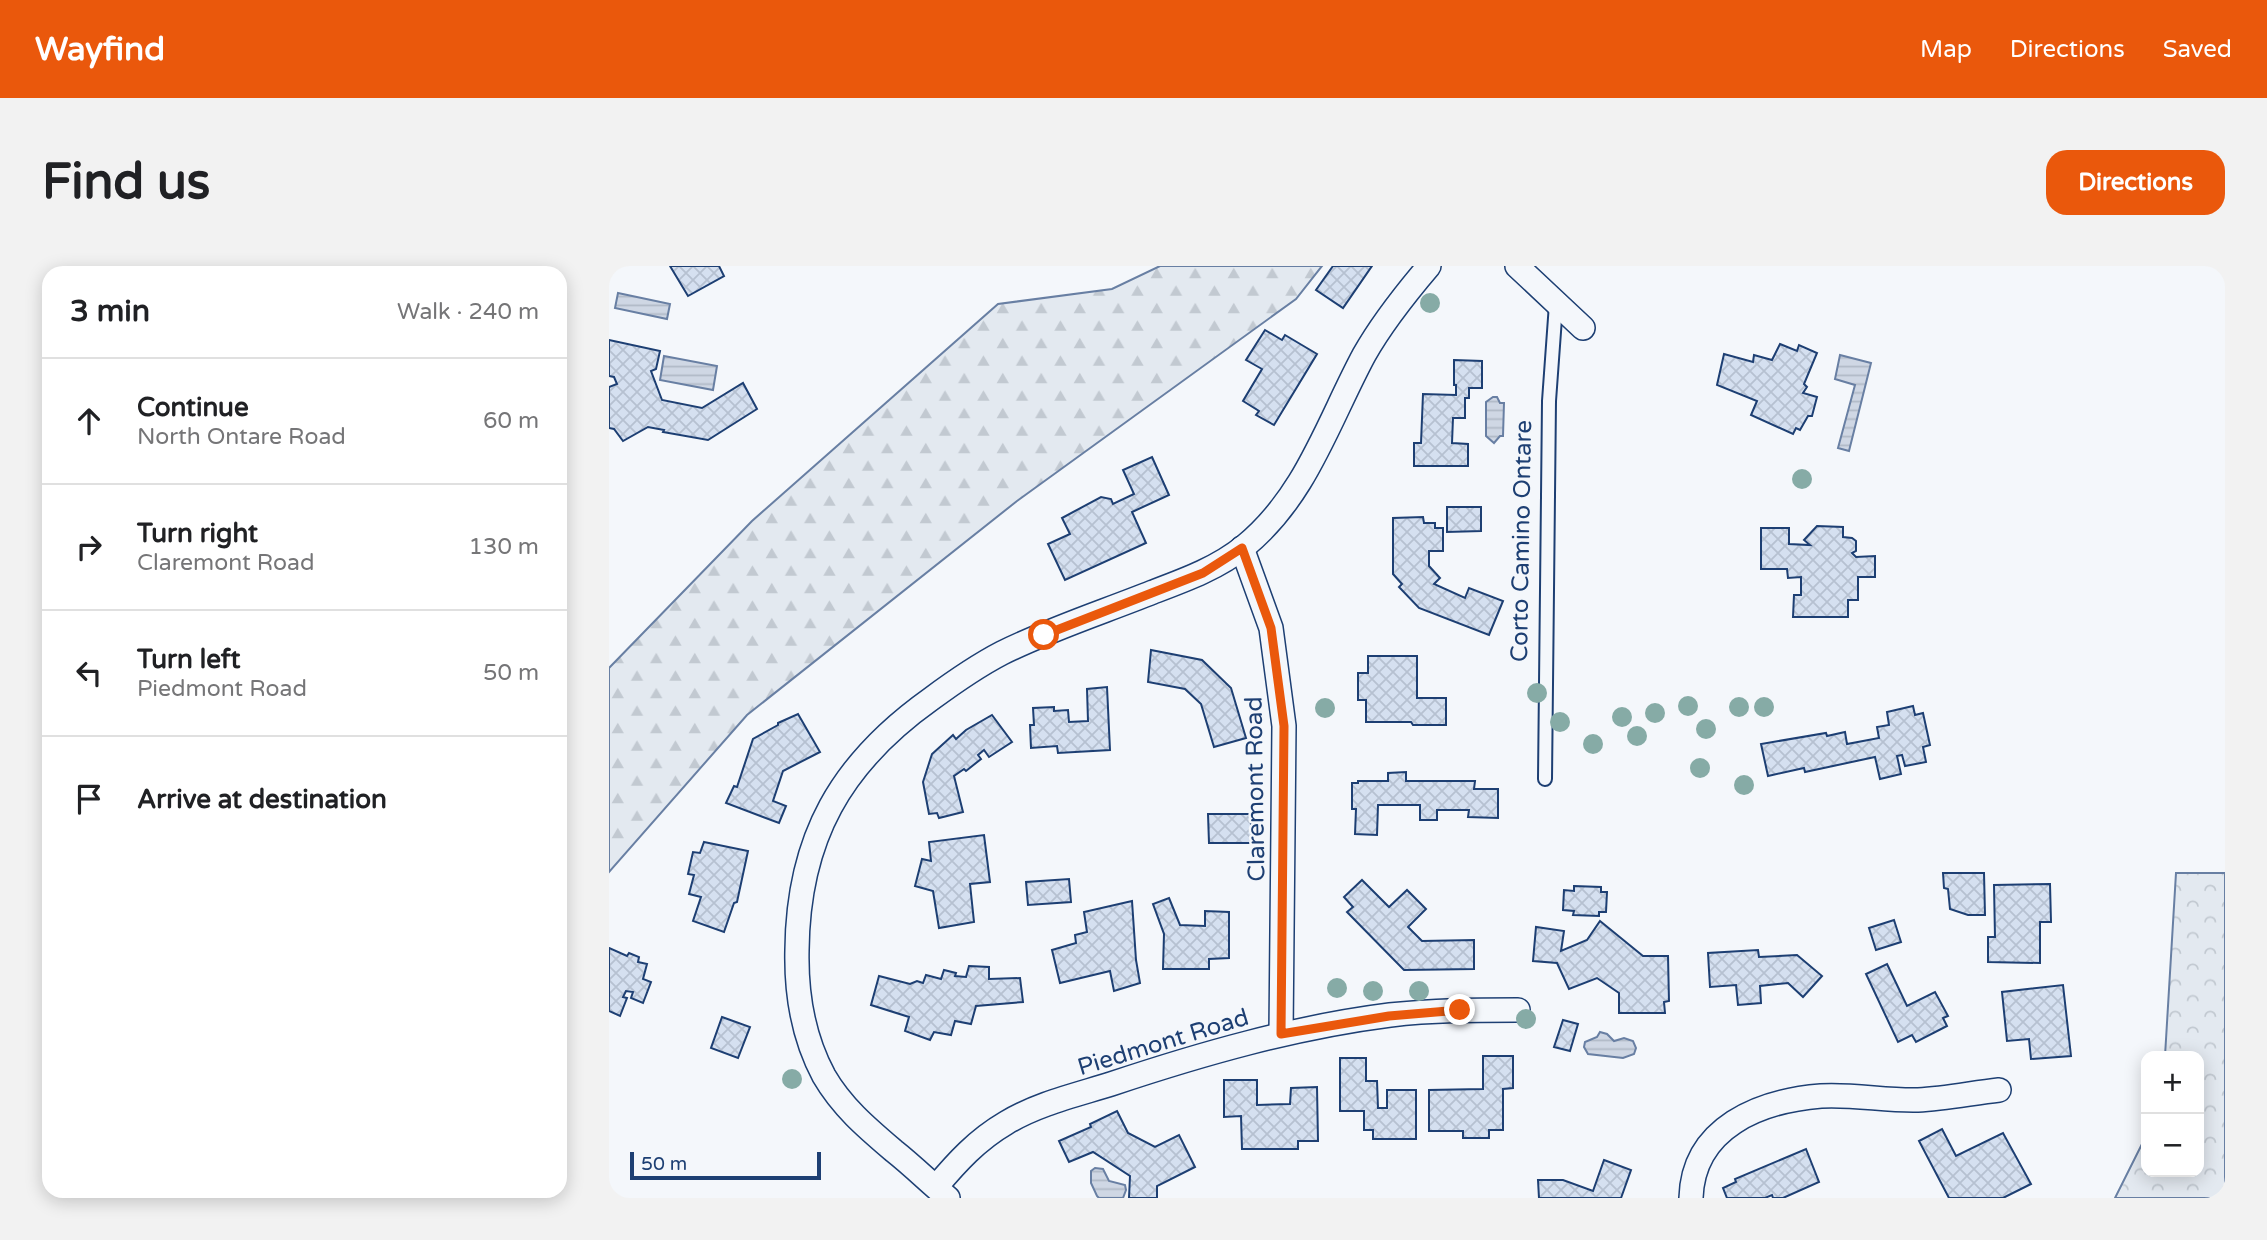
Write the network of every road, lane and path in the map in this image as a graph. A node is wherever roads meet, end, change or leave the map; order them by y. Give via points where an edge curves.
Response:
1 (1429, 266) edge
2 (1517, 266) edge
3 (1556, 303) junction
4 (1583, 328) dead end
5 (1242, 548) junction
6 (1545, 779) dead end
7 (1518, 1010) dead end
8 (1281, 1034) junction
9 (1999, 1090) dead end
10 (942, 1193) edge
11 (1691, 1198) edge

1 - 5 street via 1366,352 1289,500
2 - 3 street
3 - 4 street
3 - 6 lane, Corto Camino Ontare via 1548,415
5 - 8 street, Claremont Road via 1271,628 1284,726
5 - 10 street via 1203,573 1044,635 963,676 903,719 870,750 826,812 801,894 796,972 802,1018 811,1047 840,1100 861,1124
7 - 8 street, Piedmont Road via 1389,1016
8 - 10 street, Piedmont Road via 1169,1065 1017,1117 963,1154
9 - 11 street via 1919,1100 1823,1096 1783,1102 1719,1132 1695,1169

